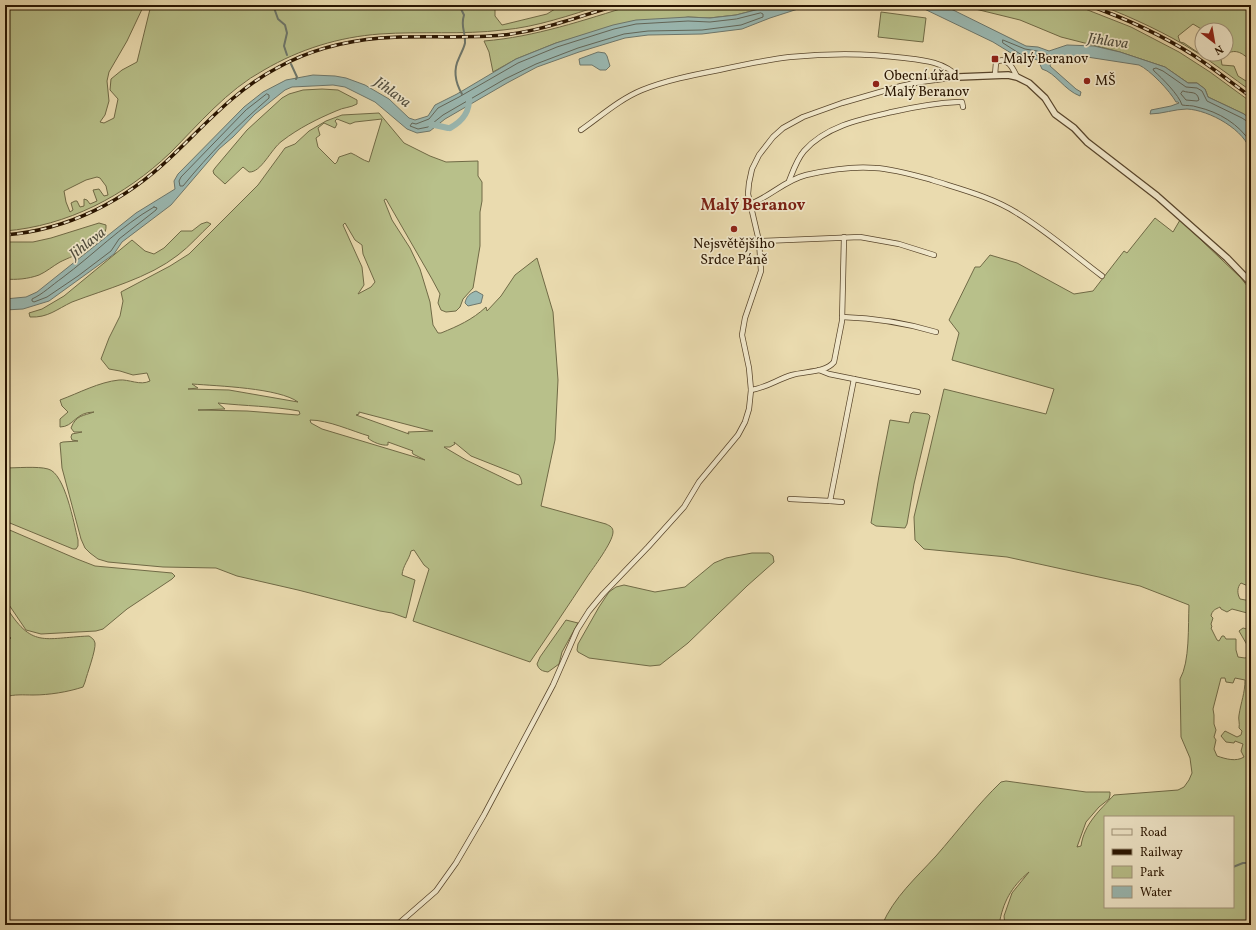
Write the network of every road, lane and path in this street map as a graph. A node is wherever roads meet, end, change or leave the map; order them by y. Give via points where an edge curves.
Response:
1 (995, 75) junction
2 (958, 77) junction
3 (1017, 77) junction
4 (963, 107) dead end
5 (581, 130) dead end
6 (789, 181) junction
7 (750, 204) junction
8 (844, 237) junction
9 (760, 241) junction
10 (934, 255) dead end
11 (1102, 276) dead end
12 (1251, 283) edge
13 (842, 317) junction
14 (936, 332) dead end
15 (818, 370) junction
16 (854, 379) junction
17 (751, 390) junction
18 (918, 392) dead end
19 (790, 499) dead end
20 (830, 501) junction
21 (842, 502) dead end
22 (397, 925) edge

1 - 2 street
1 - 3 street
1 - 3 street via 996,62 1004,60 1010,64
2 - 5 street via 942,65 881,55 790,57 659,84 632,95
2 - 7 street via 901,86 842,103 792,122 773,137 755,162 749,183
3 - 12 street via 1029,83 1045,98 1055,114 1157,196 1227,258
4 - 6 street via 962,102 930,103 847,123 823,136 803,152
6 - 7 street via 761,200
6 - 11 street via 840,169 874,168 946,185 1016,212
7 - 9 street
8 - 9 street
8 - 10 street via 860,237 899,244
8 - 13 street
9 - 17 street via 761,271 742,334
13 - 14 street via 879,320
13 - 15 street via 834,362 832,366
15 - 16 street
15 - 17 street via 794,374 760,389
16 - 18 street
16 - 20 street
17 - 22 street via 746,422 738,435 699,482 684,507 603,594 577,630 553,685 456,863 436,891
19 - 20 street
20 - 21 street

